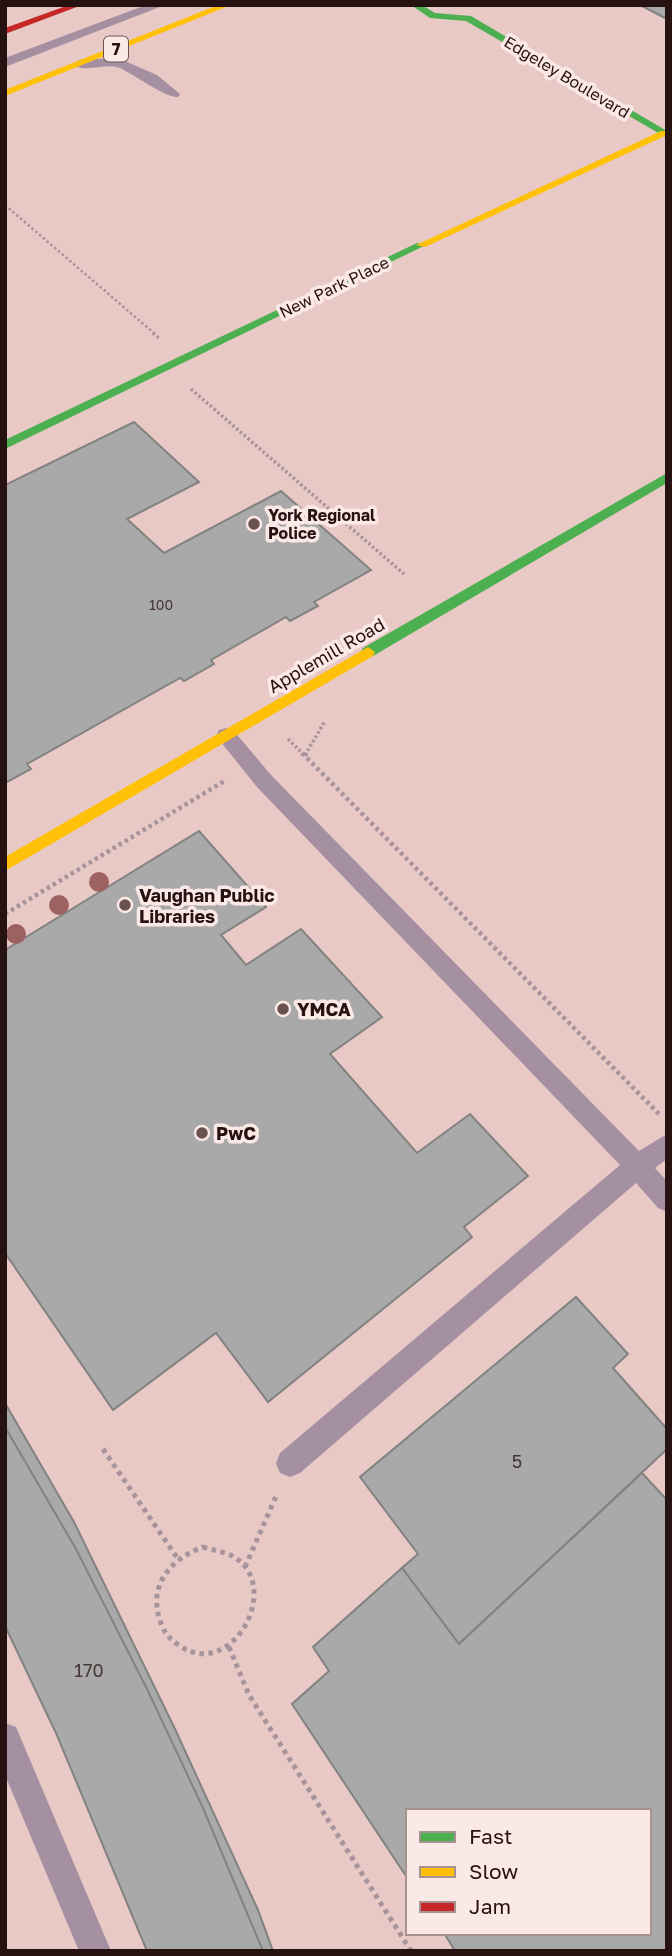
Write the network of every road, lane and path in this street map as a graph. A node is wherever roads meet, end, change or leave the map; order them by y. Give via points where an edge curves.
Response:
1 (78, 5) edge
2 (121, 5) edge
3 (159, 5) edge
4 (227, 5) edge
5 (415, 5) edge
6 (467, 12) edge
7 (5, 31) edge
8 (5, 48) edge
9 (5, 63) edge
10 (79, 64) junction
11 (5, 93) edge
12 (173, 94) dead end
13 (665, 134) edge
14 (5, 205) edge
15 (160, 339) dead end
16 (186, 384) dead end
17 (5, 445) edge
18 (667, 477) edge
19 (404, 574) dead end
20 (264, 713) junction
21 (325, 721) dead end
22 (226, 736) junction
23 (305, 756) junction
24 (148, 827) dead end
25 (5, 865) edge
26 (5, 914) edge
27 (667, 1121) edge
28 (667, 1145) edge
29 (637, 1166) junction
30 (667, 1200) edge
31 (103, 1450) dead end
32 (290, 1463) joint
33 (178, 1559) junction
34 (245, 1567) junction
35 (229, 1647) junction
36 (5, 1738) edge
37 (94, 1951) edge
38 (411, 1951) edge

1 - 7 street
2 - 8 lane
3 - 9 lane
4 - 10 street, 7
5 - 6 street, Edgeley Boulevard via 433,16
6 - 13 street, Edgeley Boulevard
10 - 11 street, 7
10 - 12 lane via 118,62
13 - 17 street, New Park Place via 402,254
14 - 15 path
16 - 19 path
18 - 20 street, Applemill Road
20 - 22 street, Applemill Road
20 - 23 path
21 - 23 path
22 - 25 street, Applemill Road
22 - 29 lane via 264,781
23 - 27 path
24 - 26 path
28 - 29 lane
29 - 30 lane
29 - 32 lane
31 - 33 path
32 - 34 path
33 - 34 path via 203,1547 219,1548
33 - 35 path via 163,1576 158,1593 162,1626 170,1640 183,1649 206,1654
34 - 35 path via 253,1583 253,1610 242,1634
35 - 38 path via 249,1695
36 - 37 lane

